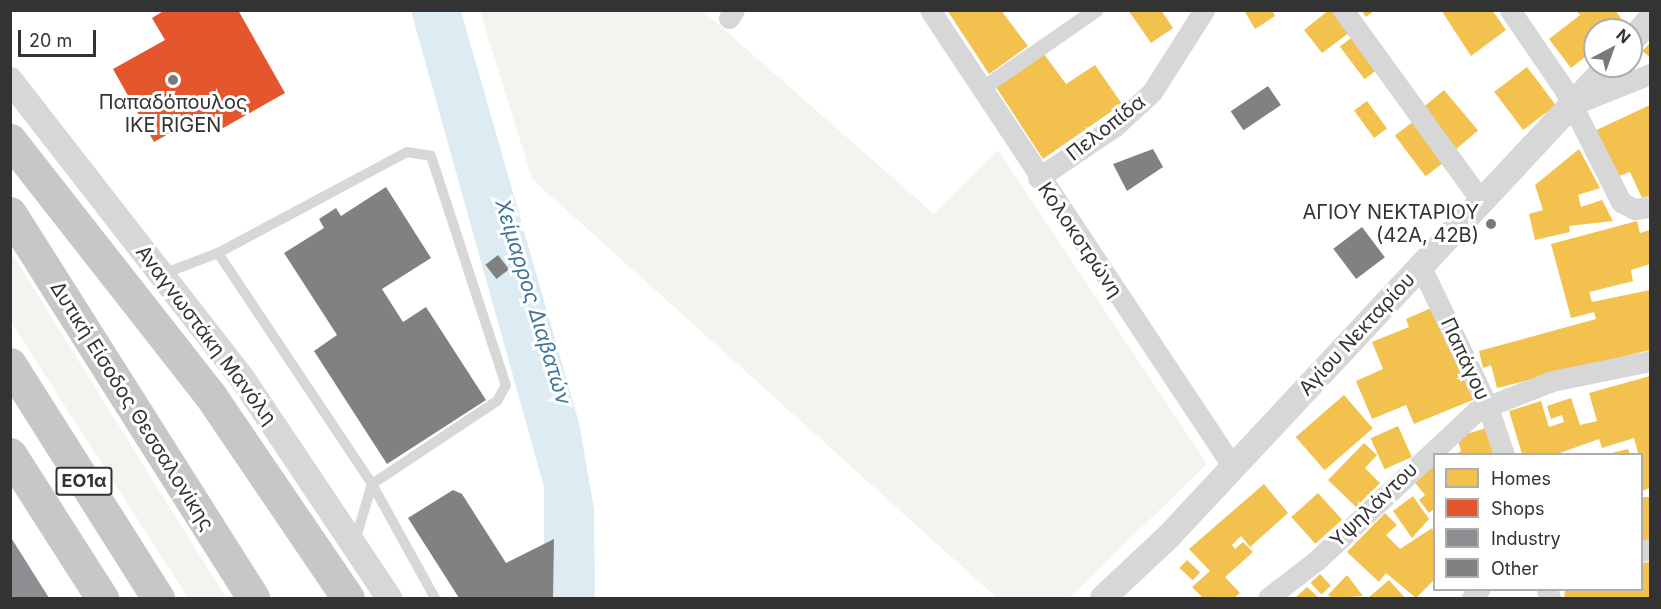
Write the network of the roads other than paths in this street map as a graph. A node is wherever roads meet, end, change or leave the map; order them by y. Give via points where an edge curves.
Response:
1 (930, 10) edge
2 (1095, 10) edge
3 (1204, 10) edge
4 (1343, 10) edge
5 (1510, 10) edge
6 (1650, 74) edge
7 (1597, 78) edge
8 (10, 80) edge
9 (981, 88) junction
10 (1572, 105) junction
11 (10, 141) edge
12 (1038, 178) junction
13 (1482, 202) junction
14 (1650, 207) edge
15 (10, 213) edge
16 (218, 253) junction
17 (1421, 267) junction
18 (160, 275) junction
19 (1650, 361) edge
20 (10, 364) edge
21 (1487, 405) junction
22 (1504, 453) edge
23 (10, 454) edge
24 (1233, 467) junction
25 (372, 484) junction
26 (354, 544) junction
27 (1114, 595) edge
28 (102, 598) edge
29 (158, 598) edge
30 (253, 598) edge
31 (348, 598) edge
32 (389, 598) edge
33 (435, 598) edge
34 (1268, 598) edge

1 - 9 street, Κολοκοτρώνη
2 - 9 street
3 - 12 street, Πελοπίδα via 1152,92 1114,126
4 - 13 street
5 - 10 street
6 - 10 street
7 - 10 street, Αγίου Νεκταρίου
8 - 18 street, Αναγνωστάκη Μανόλη
9 - 12 street, Κολοκοτρώνη
10 - 13 street, Αγίου Νεκταρίου
10 - 14 street via 1621,202 1634,209
11 - 31 highway via 210,395
12 - 24 street, Κολοκοτρώνη
13 - 17 street, Αγίου Νεκταρίου
15 - 30 highway, Δυτική Είσοδος Θεσσαλονίκης
16 - 18 lane
16 - 25 lane
16 - 25 lane via 407,152 431,156 505,391
17 - 21 street, Παπάγου
17 - 24 street, Αγίου Νεκταρίου
18 - 26 street, Αναγνωστάκη Μανόλη via 242,378
19 - 21 street, Υψηλάντου via 1589,371
20 - 29 highway, ΕΟ1α
21 - 22 street, Παπάγου
21 - 34 street, Υψηλάντου via 1457,424 1317,561
23 - 28 highway
24 - 27 street, Αγίου Νεκταρίου
25 - 26 lane
25 - 33 lane
26 - 32 street, Αναγνωστάκη Μανόλη

